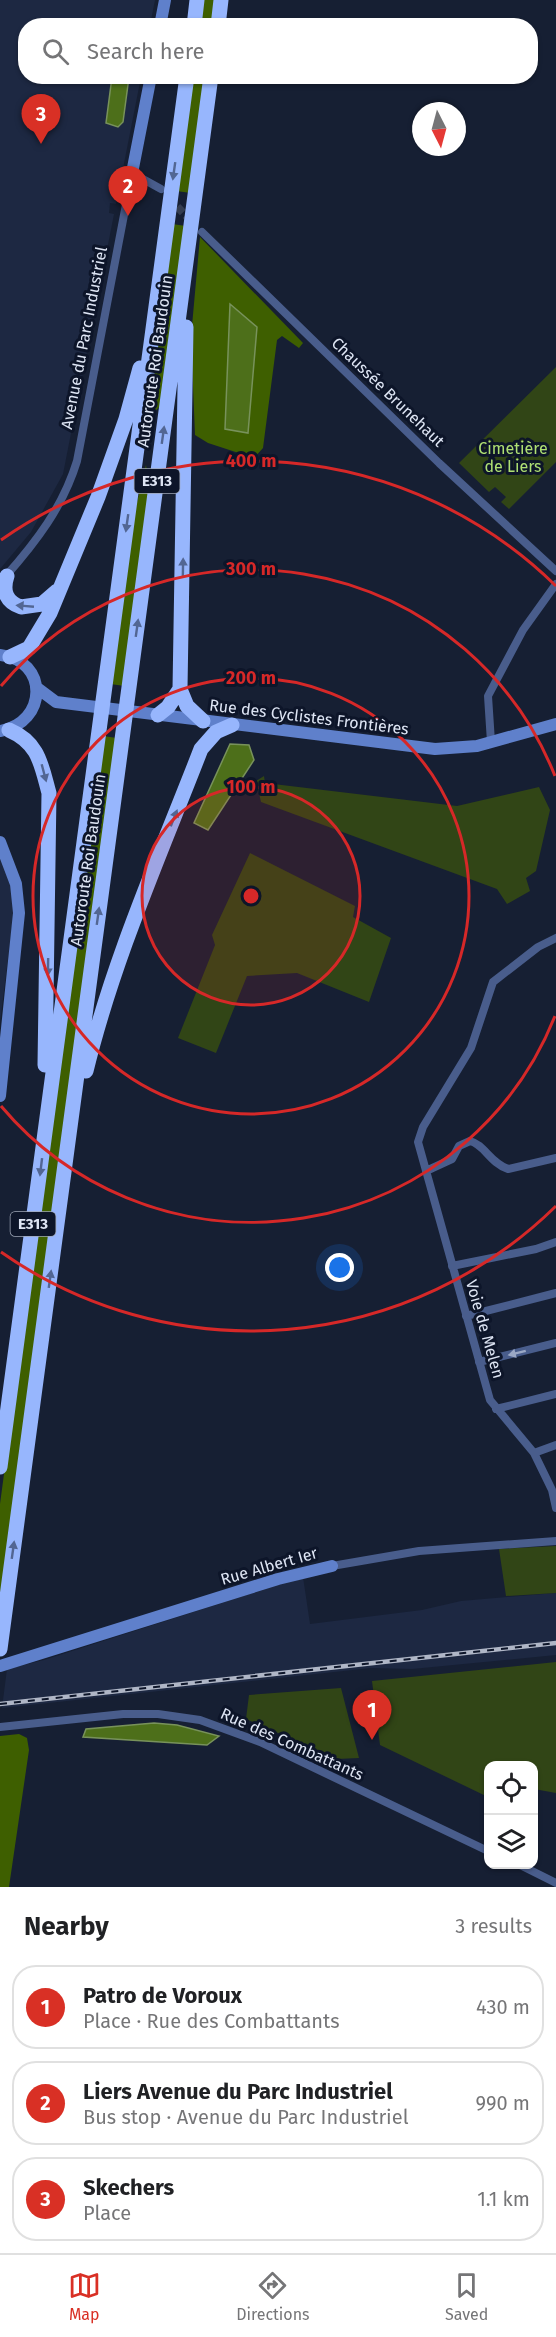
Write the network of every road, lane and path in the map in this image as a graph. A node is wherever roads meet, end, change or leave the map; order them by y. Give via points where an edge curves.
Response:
1 (165, 0) edge
2 (197, 0) edge
3 (221, 0) edge
4 (162, 18) edge
5 (195, 18) edge
6 (219, 18) edge
7 (149, 84) edge
8 (186, 84) edge
9 (210, 84) edge
10 (132, 173) junction
11 (161, 189) tunnel mouth
12 (202, 232) dead end
13 (184, 276) junction
14 (151, 340) junction
15 (556, 571) edge
16 (3, 580) edge
17 (556, 584) edge
18 (62, 587) junction
19 (3, 654) edge
20 (36, 687) junction
21 (180, 689) junction
22 (56, 702) junction
23 (31, 713) junction
24 (158, 715) junction
25 (186, 718) junction
26 (203, 721) junction
27 (556, 724) edge
28 (232, 725) junction
29 (5, 730) edge
30 (491, 742) junction
31 (201, 748) junction
32 (0, 842) edge
33 (556, 938) edge
34 (0, 1096) edge
35 (48, 1109) junction
36 (71, 1120) junction
37 (556, 1158) edge
38 (426, 1171) junction
39 (556, 1242) edge
40 (452, 1266) junction
41 (556, 1293) edge
42 (466, 1316) junction
43 (556, 1343) edge
44 (478, 1362) junction
45 (556, 1394) edge
46 (496, 1409) junction
47 (556, 1445) edge
48 (534, 1453) junction
49 (0, 1467) edge
50 (554, 1490) edge
51 (556, 1508) edge
52 (556, 1540) edge
53 (332, 1566) joint
54 (0, 1649) edge
55 (0, 1666) edge
56 (0, 1727) edge
57 (484, 1849) edge
58 (529, 1869) edge
59 (556, 1882) edge

1 - 4 street
2 - 5 highway
3 - 6 highway
7 - 10 street, Avenue du Parc Industriel
8 -> 14 highway, Autoroute Roi Baudouin / E313
9 - 13 highway, Autoroute Roi Baudouin / E313
10 - 11 street
10 - 16 street, Avenue du Parc Industriel via 77,461 62,500 33,547
12 - 15 street, Chaussée Brunehaut
21 -> 13 highway via 188,302
36 -> 13 highway, Autoroute Roi Baudouin / E313
14 - 18 highway via 98,497
14 -> 35 highway, Autoroute Roi Baudouin / E313
18 -> 16 highway via 42,604 21,607 6,597
17 - 30 street via 523,630 488,696
18 - 19 highway via 32,645 24,653
19 - 20 street, Rue des Cyclistes Frontières via 27,668
20 - 22 street, Rue des Cyclistes Frontières
20 - 23 street
21 - 24 highway
21 - 26 highway via 187,706
22 - 23 street
22 - 24 street, Rue des Cyclistes Frontières
23 - 29 street
24 - 25 street, Rue des Cyclistes Frontières
25 - 26 street, Rue des Cyclistes Frontières
25 - 31 highway via 198,731
26 - 28 street, Rue des Cyclistes Frontières
27 - 30 street, Rue des Cyclistes Frontières
28 - 30 street, Rue des Cyclistes Frontières via 435,749
28 - 31 highway via 216,732
29 -> 35 highway via 30,742 49,793 44,1091
36 -> 31 highway via 110,986
32 - 34 street via 16,884 19,913
33 - 38 street, Voie de Melen via 493,982 471,1048 423,1127 418,1142
35 -> 49 highway, Autoroute Roi Baudouin / E313
54 -> 36 highway, Autoroute Roi Baudouin / E313
37 - 38 street via 508,1169 470,1141 459,1146 452,1159
38 - 40 street, Voie de Melen
39 - 40 street
40 - 42 street, Voie de Melen
41 - 42 street
42 - 44 street, Voie de Melen
43 -> 44 street
44 - 46 street, Voie de Melen
45 - 46 street
46 - 48 street, Voie de Melen
47 - 48 street
48 - 50 street, Voie de Melen
50 - 51 street, Voie de Melen
52 - 53 street, Rue Albert Ier via 419,1551
53 - 55 street, Rue Albert Ier via 268,1582
56 - 57 street, Rue des Combattants via 123,1714 200,1720 260,1742
58 - 59 street

